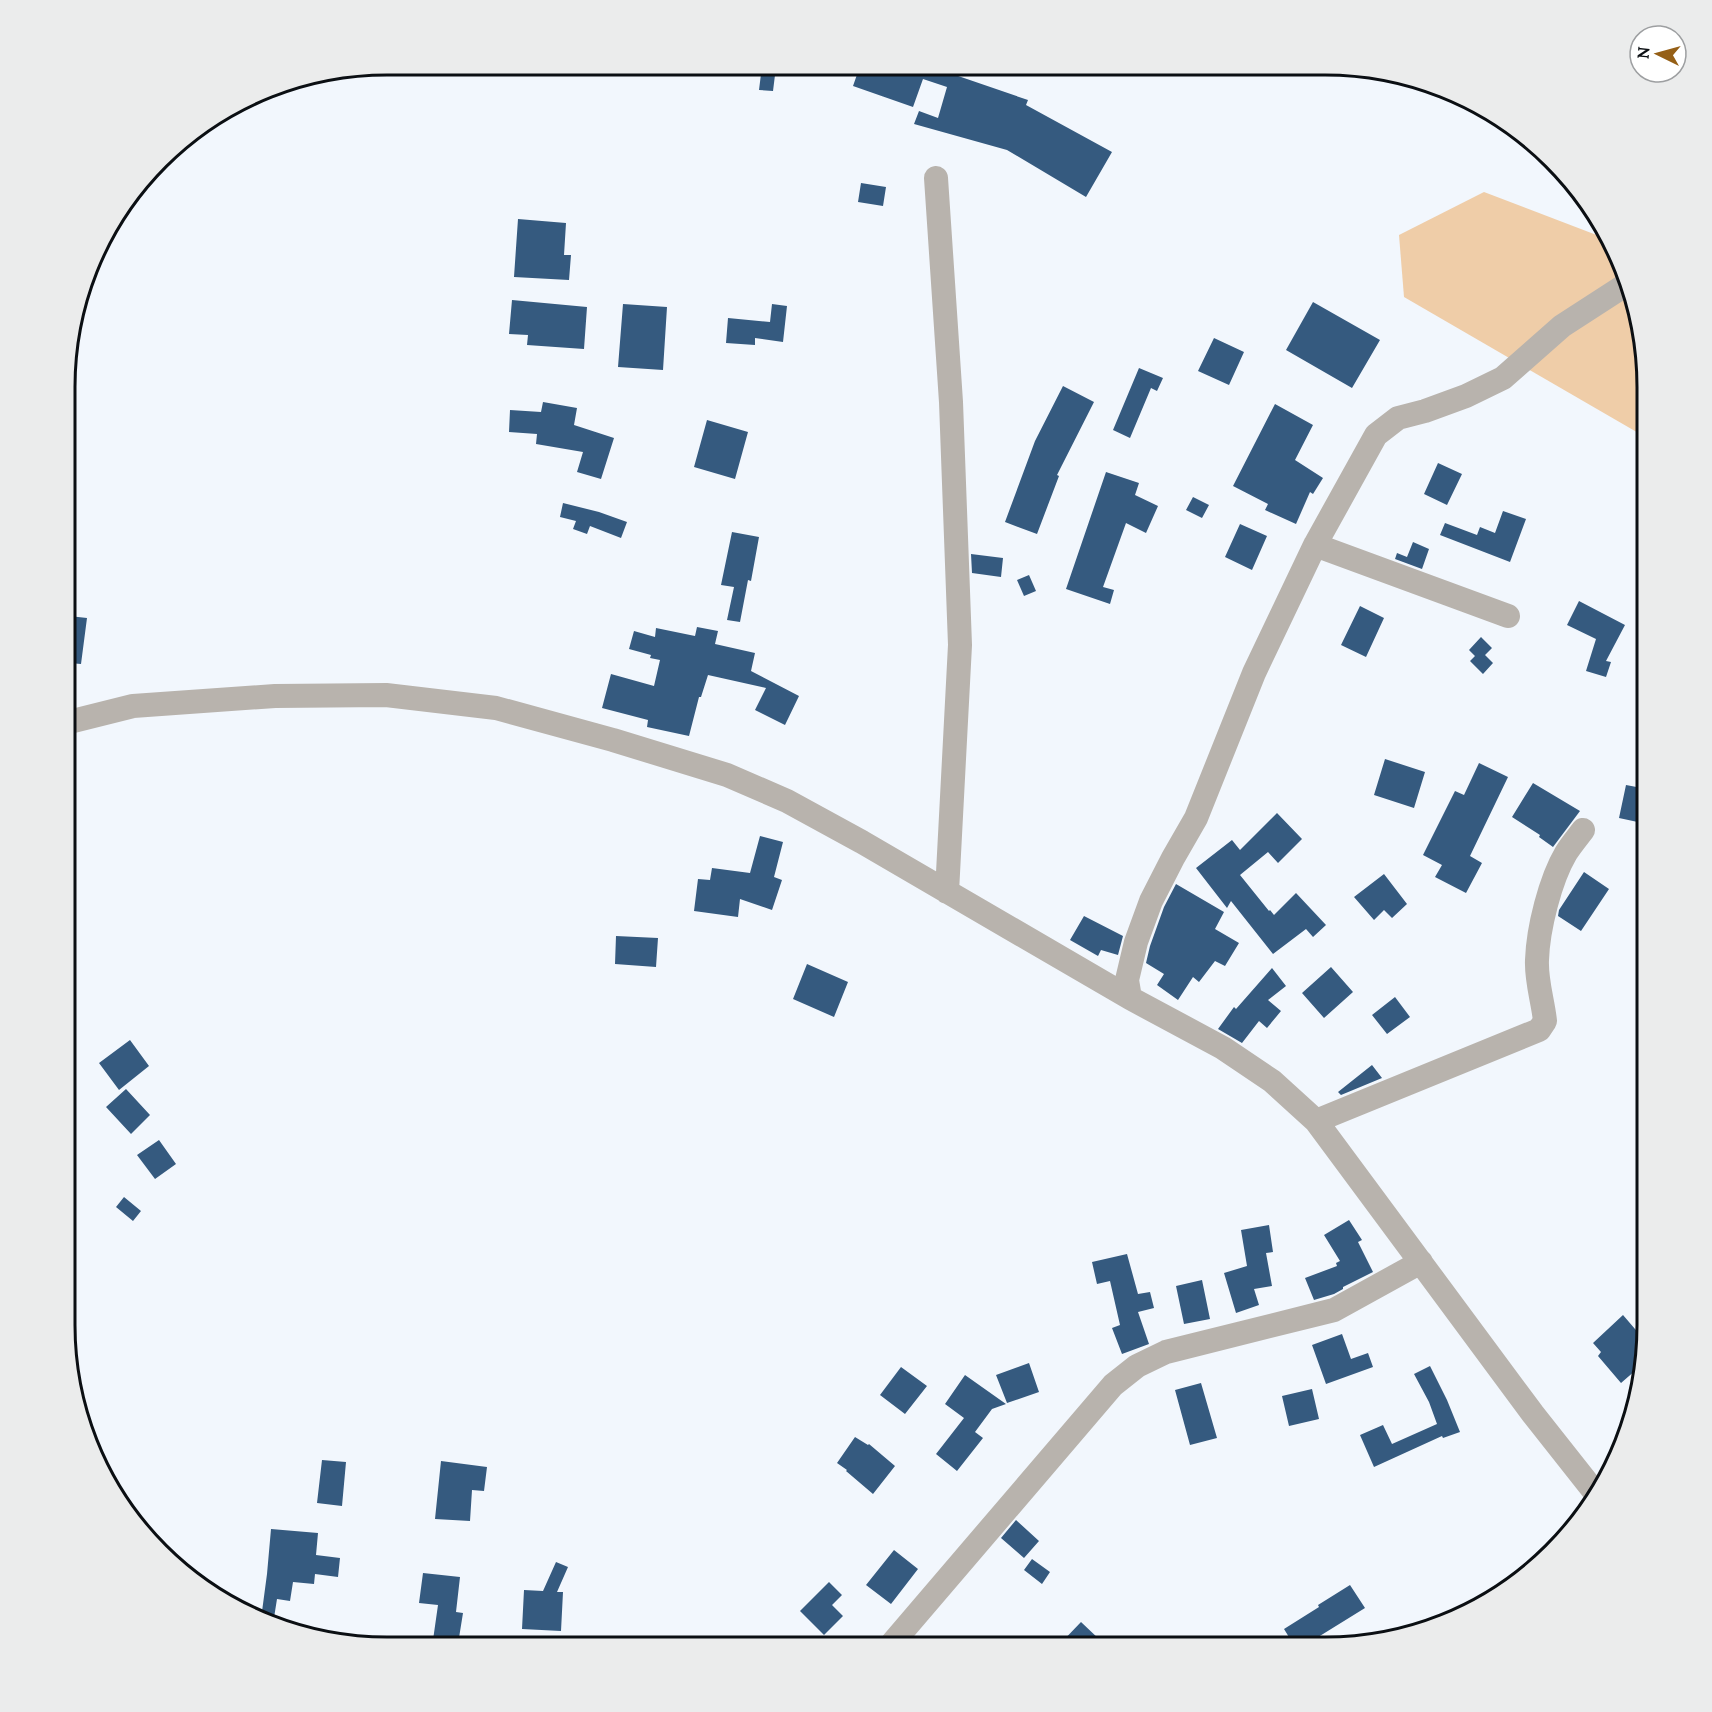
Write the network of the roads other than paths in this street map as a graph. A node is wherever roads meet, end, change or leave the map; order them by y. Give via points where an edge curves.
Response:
1 (936, 178) dead end
2 (1620, 288) edge
3 (1315, 545) junction
4 (1508, 616) dead end
5 (75, 720) edge
6 (1583, 830) dead end
7 (947, 892) junction
8 (1130, 998) junction
9 (1316, 1121) junction
10 (1421, 1262) junction
11 (1591, 1487) edge
12 (898, 1637) edge

1 - 7 street via 951,402 960,645
2 - 3 street via 1562,326 1503,378 1466,396 1398,418 1376,435
3 - 4 street
3 - 8 street via 1254,673 1196,818 1151,901 1127,980
5 - 7 street via 133,706 275,696 386,695 496,708 727,775 787,801
6 - 9 street via 1566,853 1553,882 1543,922 1537,961 1545,1021 1539,1030
7 - 8 street
8 - 9 street via 1223,1048 1272,1081
9 - 10 street
10 - 11 street
10 - 12 street via 1334,1310 1166,1352 1137,1366 1113,1385

